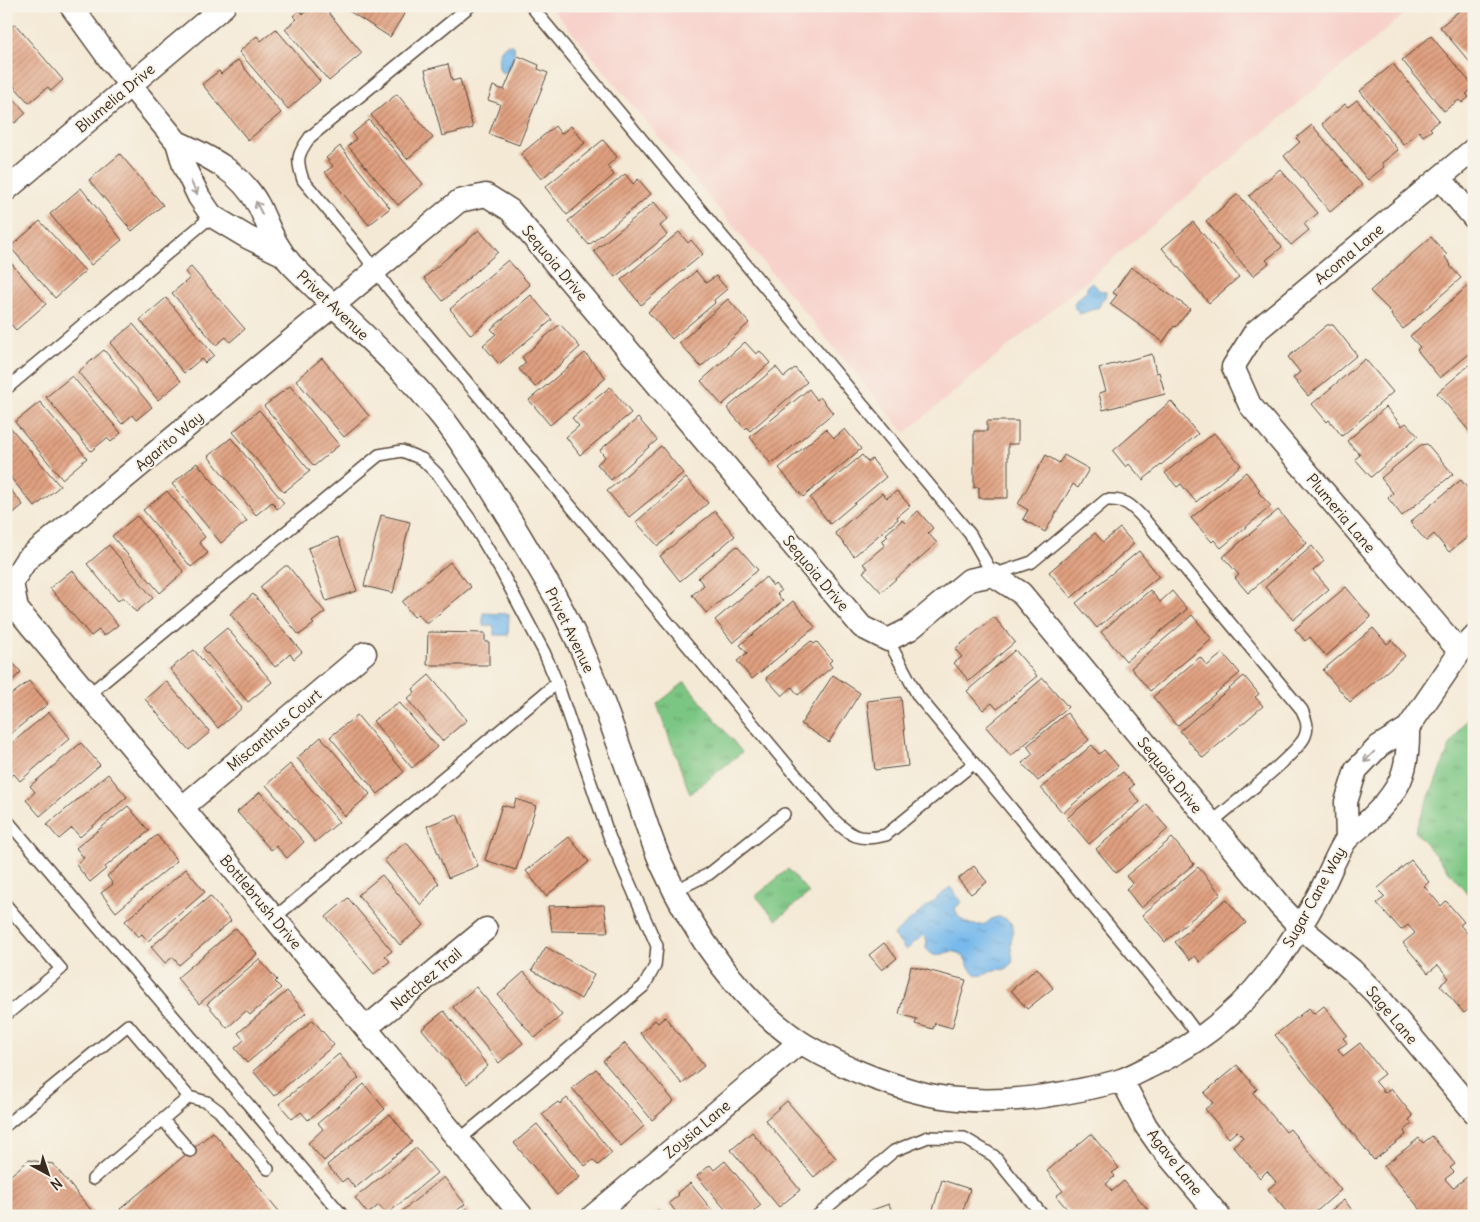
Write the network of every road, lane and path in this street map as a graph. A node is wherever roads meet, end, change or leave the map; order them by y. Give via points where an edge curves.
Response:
1 (71, 6) edge
2 (224, 6) edge
3 (470, 6) edge
4 (531, 6) edge
5 (130, 85) junction
6 (177, 142) junction
7 (1474, 149) edge
8 (1440, 178) junction
9 (6, 190) edge
10 (212, 216) junction
11 (1474, 218) edge
12 (280, 252) junction
13 (376, 269) junction
14 (332, 306) junction
15 (1233, 367) joint
16 (6, 389) edge
17 (993, 574) junction
18 (12, 582) joint
19 (888, 640) junction
20 (1467, 644) edge
21 (365, 653) dead end
22 (556, 683) junction
23 (88, 695) junction
24 (1408, 728) junction
25 (973, 764) junction
26 (183, 807) junction
27 (784, 814) dead end
28 (6, 819) edge
29 (1210, 824) junction
30 (1347, 839) junction
31 (674, 891) junction
32 (6, 905) edge
33 (274, 918) junction
34 (1301, 928) junction
35 (486, 929) dead end
36 (6, 1015) edge
37 (366, 1028) junction
38 (1200, 1038) junction
39 (800, 1042) junction
40 (1122, 1080) junction
41 (189, 1097) junction
42 (1474, 1112) edge
43 (163, 1120) junction
44 (6, 1125) edge
45 (460, 1139) junction
46 (190, 1151) dead end
47 (268, 1169) dead end
48 (92, 1179) dead end
49 (343, 1216) edge
50 (522, 1216) edge
51 (593, 1216) edge
52 (817, 1216) edge
53 (1043, 1216) edge
54 (1218, 1216) edge

1 - 5 street, Privet Avenue
2 - 5 street, Blumelia Drive
3 - 13 lane via 310,137 299,152 298,166 303,180
4 - 17 lane via 970,534
5 - 6 street, Privet Avenue
5 - 9 street, Blumelia Drive
6 -> 10 street, Privet Avenue via 184,166
12 -> 6 street, Privet Avenue via 255,199 243,183 223,165
7 - 8 street, Acoma Lane
8 - 11 street
8 - 15 street, Acoma Lane via 1256,332
10 - 12 street, Privet Avenue
10 - 16 lane
12 - 14 street, Privet Avenue
13 - 14 street, Sequoia Drive
13 - 19 street, Sequoia Drive via 459,201 486,195 510,210 862,627
13 - 25 lane via 389,289 844,830 856,837 886,835
14 - 18 street, Agarito Way via 26,560
14 - 31 street, Privet Avenue via 392,362 442,416 536,562 581,645
15 - 20 street, Plumeria Lane via 1250,406
17 - 19 street via 969,580 910,629
17 - 29 street, Sequoia Drive via 1021,593
17 - 29 lane via 1032,562 1106,500 1119,500 1131,506 1144,519 1302,710 1308,724 1305,738 1293,753
18 - 23 street, Bottlebrush Drive via 17,609
19 - 25 lane via 918,696
20 - 24 street, Sugar Cane Way
21 - 26 street, Miscanthus Court
22 - 23 lane via 544,652 502,571 470,519 439,476 422,459 402,451 379,455
22 - 33 lane
22 - 45 lane via 609,836 657,946 655,966 644,986
23 - 26 street, Bottlebrush Drive
24 - 30 street, Sugar Cane Way via 1407,761 1394,794
24 -> 30 street, Sugar Cane Way via 1380,746 1356,770 1346,802
25 - 38 lane
26 - 33 street, Bottlebrush Drive
27 - 31 lane via 708,874
28 - 49 lane
29 - 34 street, Sequoia Drive
30 - 34 street, Sugar Cane Way
31 - 39 street, Privet Avenue via 724,969 770,1018
32 - 36 lane via 61,969
33 - 37 street, Bottlebrush Drive
34 - 38 street, Sugar Cane Way via 1242,1003
34 - 42 street, Sage Lane via 1376,994
35 - 37 street, Natchez Trail
37 - 45 street, Bottlebrush Drive
38 - 40 street, Sugar Cane Way
39 - 40 street, Sugar Cane Way via 850,1069 926,1095 960,1100 1029,1098
39 - 51 street, Zoysia Lane
40 - 54 street, Agave Lane via 1160,1146
41 - 43 lane
41 - 44 lane via 128,1025
41 - 47 lane via 207,1102 220,1111
43 - 46 lane
43 - 48 lane
45 - 50 street, Bottlebrush Drive
52 - 53 lane via 894,1151 928,1137 964,1138 994,1156

